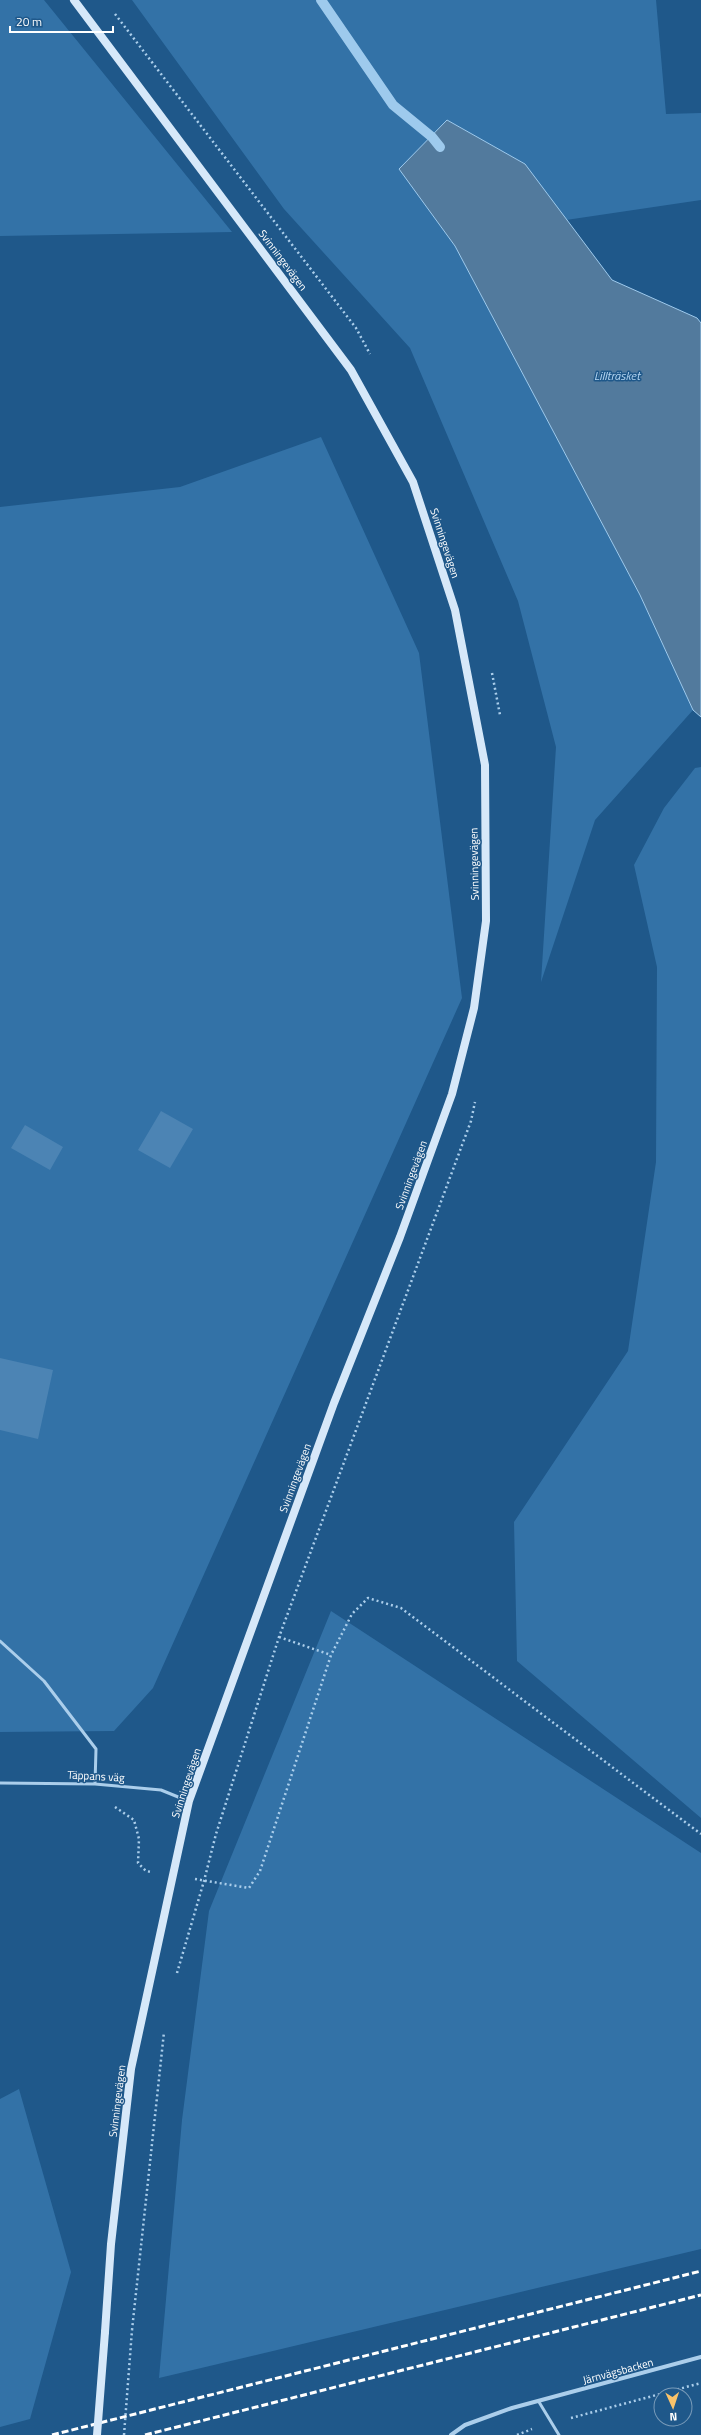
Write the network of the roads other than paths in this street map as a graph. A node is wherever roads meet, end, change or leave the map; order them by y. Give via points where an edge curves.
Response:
1 (74, 0) edge
2 (0, 1641) edge
3 (0, 1783) edge
4 (95, 1784) junction
5 (189, 1801) junction
6 (701, 2357) edge
7 (539, 2402) junction
8 (97, 2435) edge
9 (451, 2435) edge
10 (559, 2435) edge

1 - 5 main road, Svinningevägen via 351,370 413,482 455,610 485,765 486,921 474,1008 452,1094 400,1237 334,1403
2 - 4 lane via 44,1681 96,1749
3 - 4 lane, Täppans väg
4 - 5 lane, Täppans väg via 161,1790
5 - 8 main road, Svinningevägen, bridge via 131,2070 111,2244
6 - 7 street, Järnvägsbacken
7 - 9 street, Järnvägsbacken via 512,2408 465,2425
7 - 10 lane

